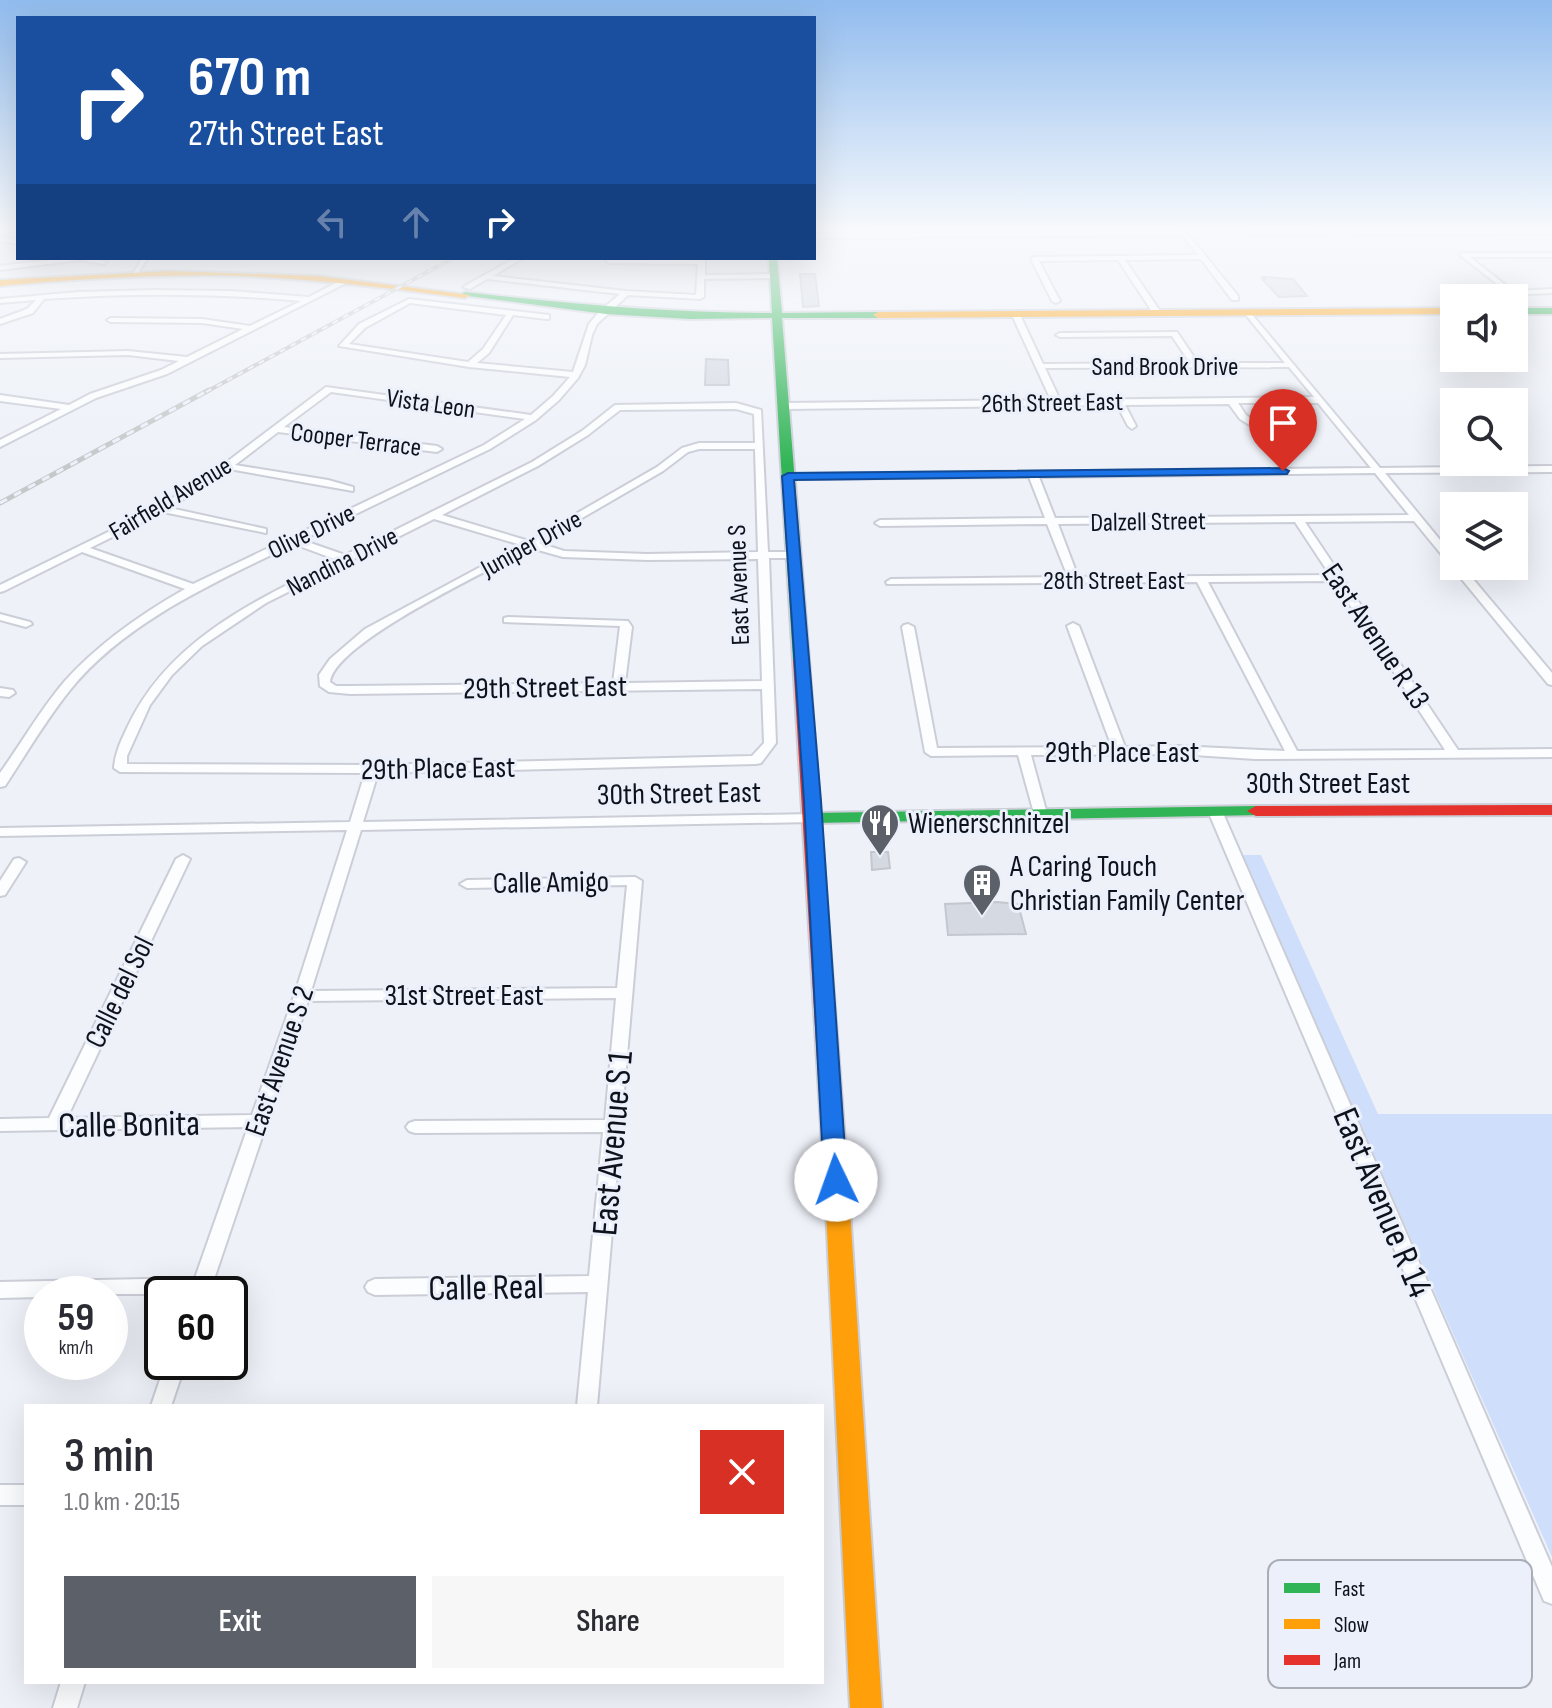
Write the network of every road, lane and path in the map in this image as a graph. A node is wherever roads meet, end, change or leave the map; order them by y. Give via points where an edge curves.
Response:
1 (34, 307) edge
2 (294, 307) edge
3 (398, 307) edge
4 (458, 307) edge
5 (568, 307) edge
6 (610, 307) edge
7 (777, 307) edge
8 (1153, 307) edge
9 (605, 311) junction
10 (1440, 311) edge
11 (511, 313) junction
12 (1249, 313) junction
13 (1158, 314) junction
14 (1016, 315) junction
15 (778, 316) junction
16 (546, 317) dead end
17 (111, 320) dead end
18 (0, 322) edge
19 (249, 328) junction
20 (1060, 335) dead end
21 (0, 356) edge
22 (188, 360) junction
23 (469, 365) junction
24 (1195, 365) junction
25 (1290, 365) junction
26 (1040, 366) junction
27 (575, 375) junction
28 (329, 389) joint
29 (0, 398) edge
30 (1231, 400) junction
31 (1318, 400) junction
32 (1056, 401) junction
33 (1119, 401) junction
34 (786, 406) junction
35 (749, 407) joint
36 (71, 408) junction
37 (533, 418) junction
38 (1132, 426) dead end
39 (1256, 426) dead end
40 (275, 429) junction
41 (0, 444) edge
42 (759, 446) junction
43 (437, 449) dead end
44 (227, 466) junction
45 (1552, 469) edge
46 (1376, 470) junction
47 (1033, 474) junction
48 (788, 476) junction
49 (350, 489) dead end
50 (162, 509) junction
51 (433, 515) junction
52 (1416, 518) junction
53 (1298, 519) junction
54 (1052, 522) junction
55 (880, 523) dead end
56 (262, 531) dead end
57 (292, 540) junction
58 (527, 546) junction
59 (1440, 547) edge
60 (82, 549) junction
61 (763, 555) junction
62 (794, 555) junction
63 (345, 559) junction
64 (1337, 578) junction
65 (1201, 579) junction
66 (1074, 580) junction
67 (1468, 580) edge
68 (891, 582) dead end
69 (194, 588) junction
70 (0, 589) edge
71 (0, 617) edge
72 (508, 620) dead end
73 (26, 624) dead end
74 (1073, 626) dead end
75 (908, 627) dead end
76 (1537, 661) junction
77 (1552, 661) edge
78 (1552, 681) edge
79 (324, 683) joint
80 (767, 685) junction
81 (619, 686) junction
82 (1120, 750) junction
83 (1024, 752) junction
84 (1552, 753) edge
85 (1454, 754) junction
86 (1293, 755) junction
87 (756, 760) joint
88 (120, 768) joint
89 (373, 769) junction
90 (0, 783) edge
91 (1552, 810) edge
92 (1215, 811) junction
93 (1040, 814) junction
94 (813, 818) junction
95 (354, 827) junction
96 (0, 832) edge
97 (183, 859) dead end
98 (19, 862) dead end
99 (635, 881) joint
100 (467, 884) dead end
101 (0, 892) edge
102 (625, 993) junction
103 (302, 996) junction
104 (259, 1121) junction
105 (55, 1124) junction
106 (0, 1125) edge
107 (613, 1126) junction
108 (415, 1127) dead end
109 (205, 1276) edge
110 (598, 1284) junction
111 (375, 1287) dead end
112 (0, 1290) edge
113 (144, 1290) edge
114 (170, 1380) edge
115 (162, 1404) edge
116 (587, 1404) edge
117 (0, 1495) edge
118 (24, 1495) edge
119 (1552, 1593) edge
120 (72, 1684) edge
121 (65, 1708) edge
122 (866, 1708) edge

1 - 18 street
2 - 19 street
3 - 23 street via 362,326 343,346
4 - 11 street
5 - 9 main road
6 - 9 street, Olive Drive
7 - 15 main road, East Avenue S
8 - 13 street
9 - 15 main road
9 - 27 street, Olive Drive via 589,331
10 - 12 main road
11 - 16 street
11 - 23 street via 486,351
12 - 13 main road
12 - 25 street
13 - 14 main road
14 - 15 main road
14 - 26 street
15 - 34 main road, East Avenue S
17 - 19 street via 202,321
19 - 22 street
20 - 24 street via 1174,334
21 - 22 street via 128,353
22 - 36 street
23 - 27 street
24 - 25 street, Sand Brook Drive
24 - 26 street, Sand Brook Drive
25 - 31 street
26 - 32 street
27 - 37 street, Olive Drive
28 - 37 street, Vista Leon
28 - 40 street, Fairfield Avenue
29 - 36 street
30 - 31 street, 26th Street East
30 - 33 street, 26th Street East
30 - 39 street
31 - 46 street
32 - 33 street, 26th Street East
32 - 34 street, 26th Street East
33 - 38 street
34 - 48 main road, East Avenue S
35 - 42 street, East Avenue S via 758,412
35 - 51 street, Nandina Drive via 618,407 555,452
36 - 41 street
37 - 57 street, Olive Drive via 487,447
40 - 43 street, Cooper Terrace
40 - 44 street, Fairfield Avenue
42 - 58 street, Juniper Drive via 685,450
42 - 61 street, East Avenue S
44 - 49 street
44 - 50 street, Fairfield Avenue
45 - 46 street
46 - 47 street
46 - 52 street
47 - 48 street
47 - 54 street
48 - 62 main road, East Avenue S
50 - 56 street
50 - 60 street, Fairfield Avenue
51 - 58 street
51 - 63 street, Nandina Drive
52 - 53 street, Dalzell Street
52 - 59 street
53 - 54 street, Dalzell Street
53 - 64 street, East Avenue R 13
54 - 55 street, Dalzell Street
54 - 66 street
57 - 63 street
57 - 69 street, Olive Drive
58 - 61 street via 586,556
58 - 79 street, Juniper Drive via 369,631 334,661
60 - 69 street
60 - 70 street, Fairfield Avenue
61 - 62 street
61 - 80 street, East Avenue S
62 - 94 main road, East Avenue S
63 - 88 street, Nandina Drive via 226,623 168,672 144,705
64 - 65 street, 28th Street East
64 - 85 street, East Avenue R 13
65 - 66 street, 28th Street East
65 - 86 street
66 - 68 street, 28th Street East
67 - 76 street
69 - 90 street, Olive Drive via 131,627 89,662
71 - 73 street
72 - 81 street via 624,623
74 - 82 street
75 - 83 street, 29th Place East via 931,752
76 - 77 street
76 - 78 street
79 - 81 street, 29th Street East via 350,690
80 - 81 street, 29th Street East
80 - 87 street, East Avenue S via 770,743
82 - 83 street, 29th Place East
82 - 86 street, 29th Place East
83 - 93 street
84 - 85 street, 29th Place East
85 - 86 street, 29th Place East
87 - 89 street, 29th Place East
88 - 89 street, 29th Place East
89 - 95 street, East Avenue S 2
91 - 92 main road, 30th Street East
92 - 93 main road, 30th Street East
92 - 119 street, East Avenue R 14
93 - 94 main road, 30th Street East
94 - 95 street, 30th Street East
94 - 122 main road, East Avenue S
95 - 96 street, 30th Street East
95 - 103 street, East Avenue S 2
97 - 105 street, Calle del Sol
98 - 101 street
99 - 100 street, Calle Amigo
99 - 102 street, East Avenue S 1
102 - 103 street, 31st Street East
102 - 107 street, East Avenue S 1
103 - 104 street, East Avenue S 2
104 - 105 street, Calle Bonita
104 - 109 street, East Avenue S 2
105 - 106 street, Calle Bonita
107 - 108 street
107 - 110 street, East Avenue S 1
110 - 111 street, Calle Real
110 - 116 street, East Avenue S 1
112 - 113 street
114 - 115 street
117 - 118 street
120 - 121 street

